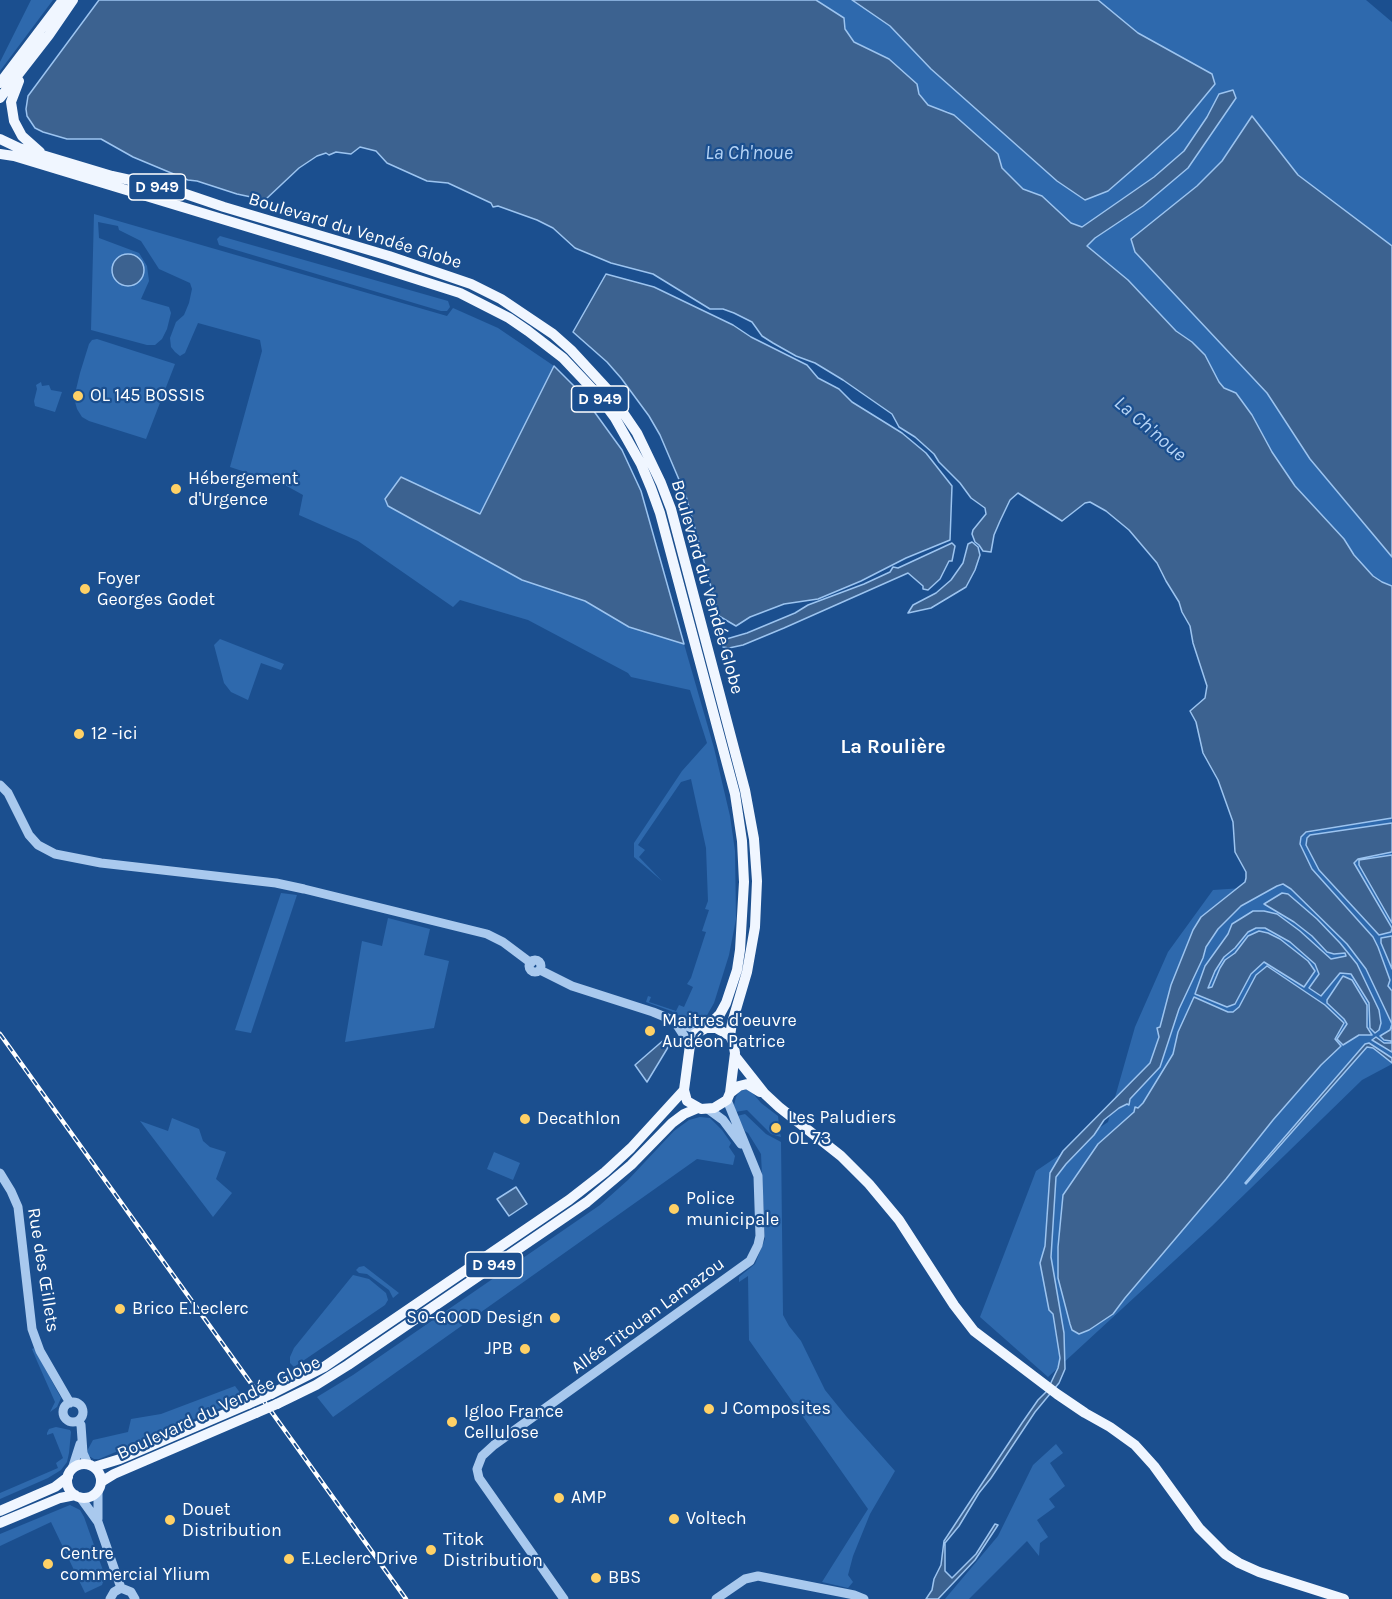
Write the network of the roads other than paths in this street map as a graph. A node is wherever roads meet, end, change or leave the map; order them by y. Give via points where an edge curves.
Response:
1 (63, 0) edge
2 (74, 0) edge
3 (30, 60) junction
4 (0, 83) edge
5 (0, 98) edge
6 (0, 139) edge
7 (0, 154) edge
8 (48, 157) junction
9 (0, 785) edge
10 (673, 1020) junction
11 (703, 1030) junction
12 (730, 1036) junction
13 (690, 1045) junction
14 (735, 1056) junction
15 (684, 1090) junction
16 (765, 1094) junction
17 (728, 1096) junction
18 (703, 1109) junction
19 (747, 1150) junction
20 (0, 1173) edge
21 (274, 1399) junction
22 (70, 1403) junction
23 (78, 1420) junction
24 (81, 1442) junction
25 (91, 1466) junction
26 (70, 1473) junction
27 (100, 1486) junction
28 (78, 1496) junction
29 (0, 1511) edge
30 (98, 1522) junction
31 (0, 1523) edge
32 (121, 1588) junction
33 (110, 1599) edge
34 (135, 1599) edge
35 (564, 1599) edge
36 (716, 1599) edge
37 (864, 1599) edge
38 (1344, 1599) edge

1 - 4 main road
2 - 3 main road
3 - 5 main road
3 - 8 main road via 14,90 12,115 22,136
6 - 8 main road, Boulevard du Vendée Globe / D 949
7 - 11 main road, Boulevard du Vendée Globe / D 949 via 460,293 528,330 563,358 598,395 641,464 660,513 735,794 744,882 740,950 726,1003
8 - 12 main road, Boulevard du Vendée Globe / D 949 via 171,189 471,284 544,328 607,389 637,433 671,509 745,790 755,849 755,927
9 - 10 street via 29,835 55,854 314,891 487,934 531,963 538,961 540,970 572,986
10 - 11 street
10 - 13 street
11 - 12 main road via 716,1028
11 - 13 main road
12 - 14 main road
13 - 15 main road
14 - 16 main road
14 - 17 main road
15 - 18 main road via 687,1101
15 - 21 main road, Boulevard du Vendée Globe / D 949 via 631,1148 569,1200
16 - 17 main road via 747,1084
16 - 38 main road via 841,1156 868,1184 899,1221 968,1324 1057,1394 1135,1445 1225,1554 1259,1572
17 - 18 main road via 719,1106
17 - 19 street, Allée Titouan Lamazou
18 - 19 street, Allée Titouan Lamazou via 720,1117
18 - 21 main road, Boulevard du Vendée Globe / D 949 via 684,1114 586,1202 348,1365 309,1389
19 - 35 street, Allée Titouan Lamazou via 758,1176 760,1236 750,1261 482,1456 477,1469 479,1478
20 - 22 street, Rue des Œillets via 18,1207 32,1329
21 - 25 main road, Boulevard du Vendée Globe / D 949, bridge via 248,1404 120,1459
21 - 27 main road, Boulevard du Vendée Globe / D 949, bridge via 256,1413 114,1474
22 - 23 street via 82,1409
22 - 23 street via 64,1416 69,1421
23 - 24 street
24 - 25 street
24 - 26 street
25 - 26 main road via 80,1465
25 - 27 main road via 100,1473
26 - 28 main road via 69,1487
26 - 29 main road via 55,1487
27 - 28 main road via 90,1497
27 - 30 street
28 - 30 street
28 - 31 main road via 60,1498
30 - 32 street
32 - 33 street
32 - 34 street via 131,1592
36 - 37 street via 745,1579 758,1576

